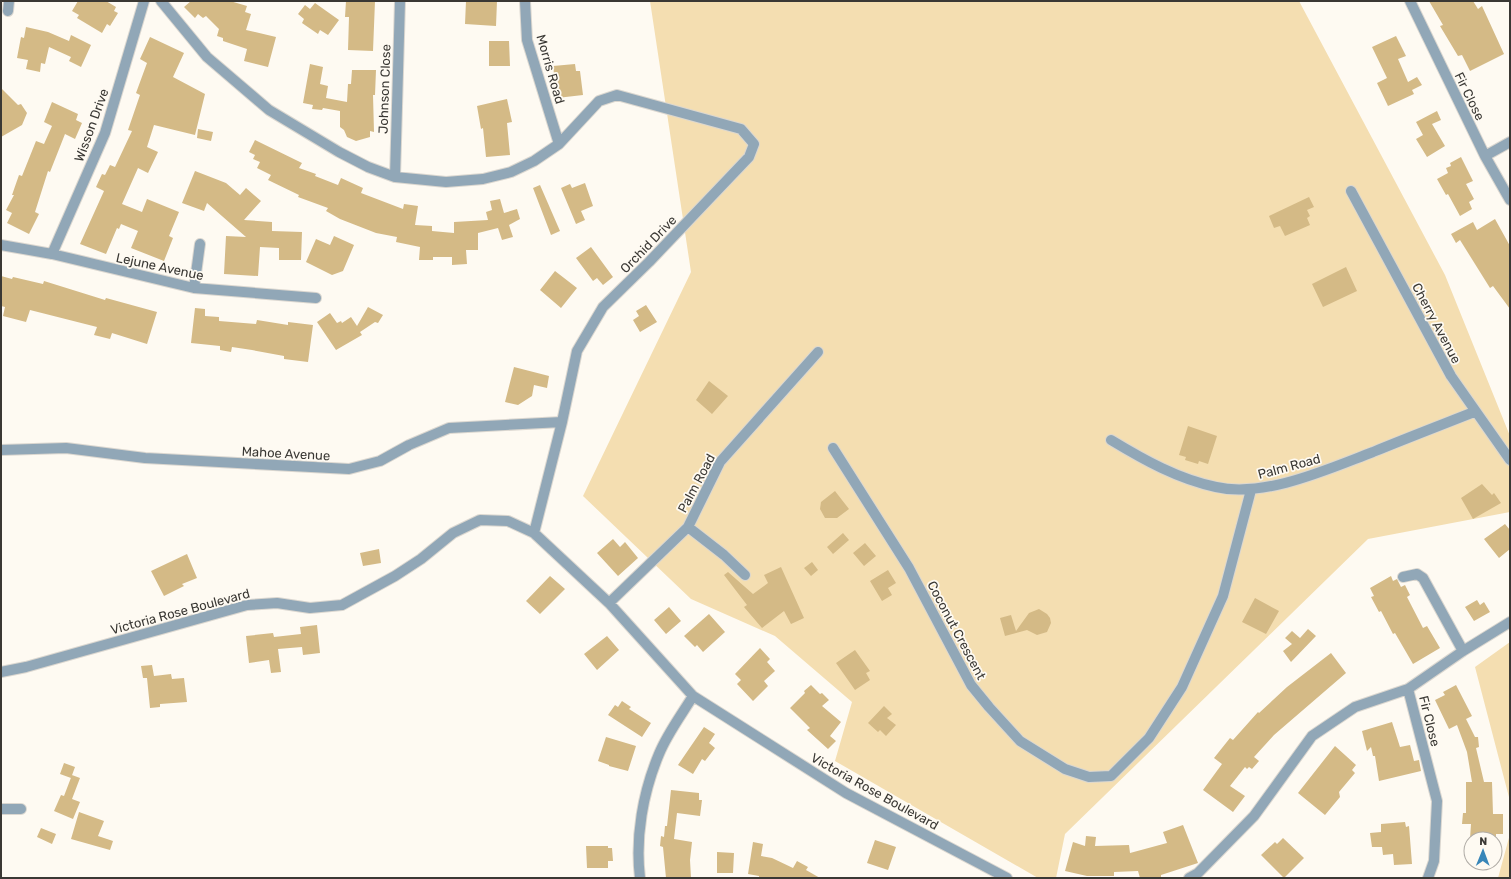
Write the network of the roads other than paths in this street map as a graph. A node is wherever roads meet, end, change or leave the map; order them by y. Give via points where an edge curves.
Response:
1 (144, 1) edge
2 (161, 1) edge
3 (400, 1) edge
4 (525, 1) edge
5 (1410, 1) edge
6 (1510, 142) edge
7 (559, 144) junction
8 (1485, 156) junction
9 (395, 177) junction
10 (1351, 191) dead end
11 (1510, 200) edge
12 (200, 244) dead end
13 (1, 245) edge
14 (52, 254) junction
15 (194, 288) junction
16 (316, 298) dead end
17 (818, 352) dead end
18 (1474, 412) junction
19 (562, 422) junction
20 (1111, 440) dead end
21 (833, 448) dead end
22 (1, 450) edge
23 (1510, 460) edge
24 (1251, 490) junction
25 (688, 527) junction
26 (534, 533) junction
27 (745, 575) dead end
28 (1403, 577) dead end
29 (609, 603) junction
30 (1510, 622) edge
31 (1463, 651) junction
32 (1, 672) edge
33 (1408, 689) junction
34 (693, 696) junction
35 (1, 808) edge
36 (20, 809) dead end
37 (640, 878) edge
38 (1007, 878) edge
39 (1189, 878) edge
40 (1428, 878) edge

1 - 14 street, Wisson Drive via 105,133
2 - 9 street via 208,57 269,110 339,152
3 - 9 street, Johnson Close
4 - 7 street, Morris Road via 527,40
5 - 8 street, Fir Close
6 - 8 street
7 - 9 street via 534,161 511,172 482,179 446,182
7 - 19 street, Orchid Drive via 599,102 617,95 741,129 754,144 749,157 649,262 603,306 577,351
8 - 11 street, Fir Close
10 - 18 street, Cherry Avenue via 1451,376
12 - 15 street
13 - 14 street, Lejune Avenue
14 - 15 street, Lejune Avenue
15 - 16 street, Lejune Avenue
17 - 25 street, Palm Road via 720,462
18 - 23 street, Cherry Avenue
18 - 24 street, Palm Road via 1305,478
19 - 22 street, Mahoe Avenue via 450,428 409,445 380,461 349,469 145,458 66,448
19 - 26 street, Orchid Drive
20 - 24 street, Palm Road via 1154,465 1216,488
21 - 24 street, Coconut Crescent via 909,568 971,686 1020,741 1066,769 1089,778 1111,776 1149,738 1182,687 1223,596
25 - 27 street
25 - 29 street, Palm Road
26 - 29 street, Victoria Rose Boulevard
26 - 32 street, Victoria Rose Boulevard via 508,521 480,520 453,533 395,576 342,605 310,608 277,603 247,605
28 - 31 street via 1417,574 1423,578
29 - 34 street, Victoria Rose Boulevard
30 - 31 street, Fir Close
31 - 33 street, Fir Close
33 - 39 street via 1355,707 1312,736 1254,816 1198,873
33 - 40 street, Fir Close via 1437,801 1434,861
34 - 37 street via 659,753 645,801 637,855
34 - 38 street, Victoria Rose Boulevard via 846,793
35 - 36 street

